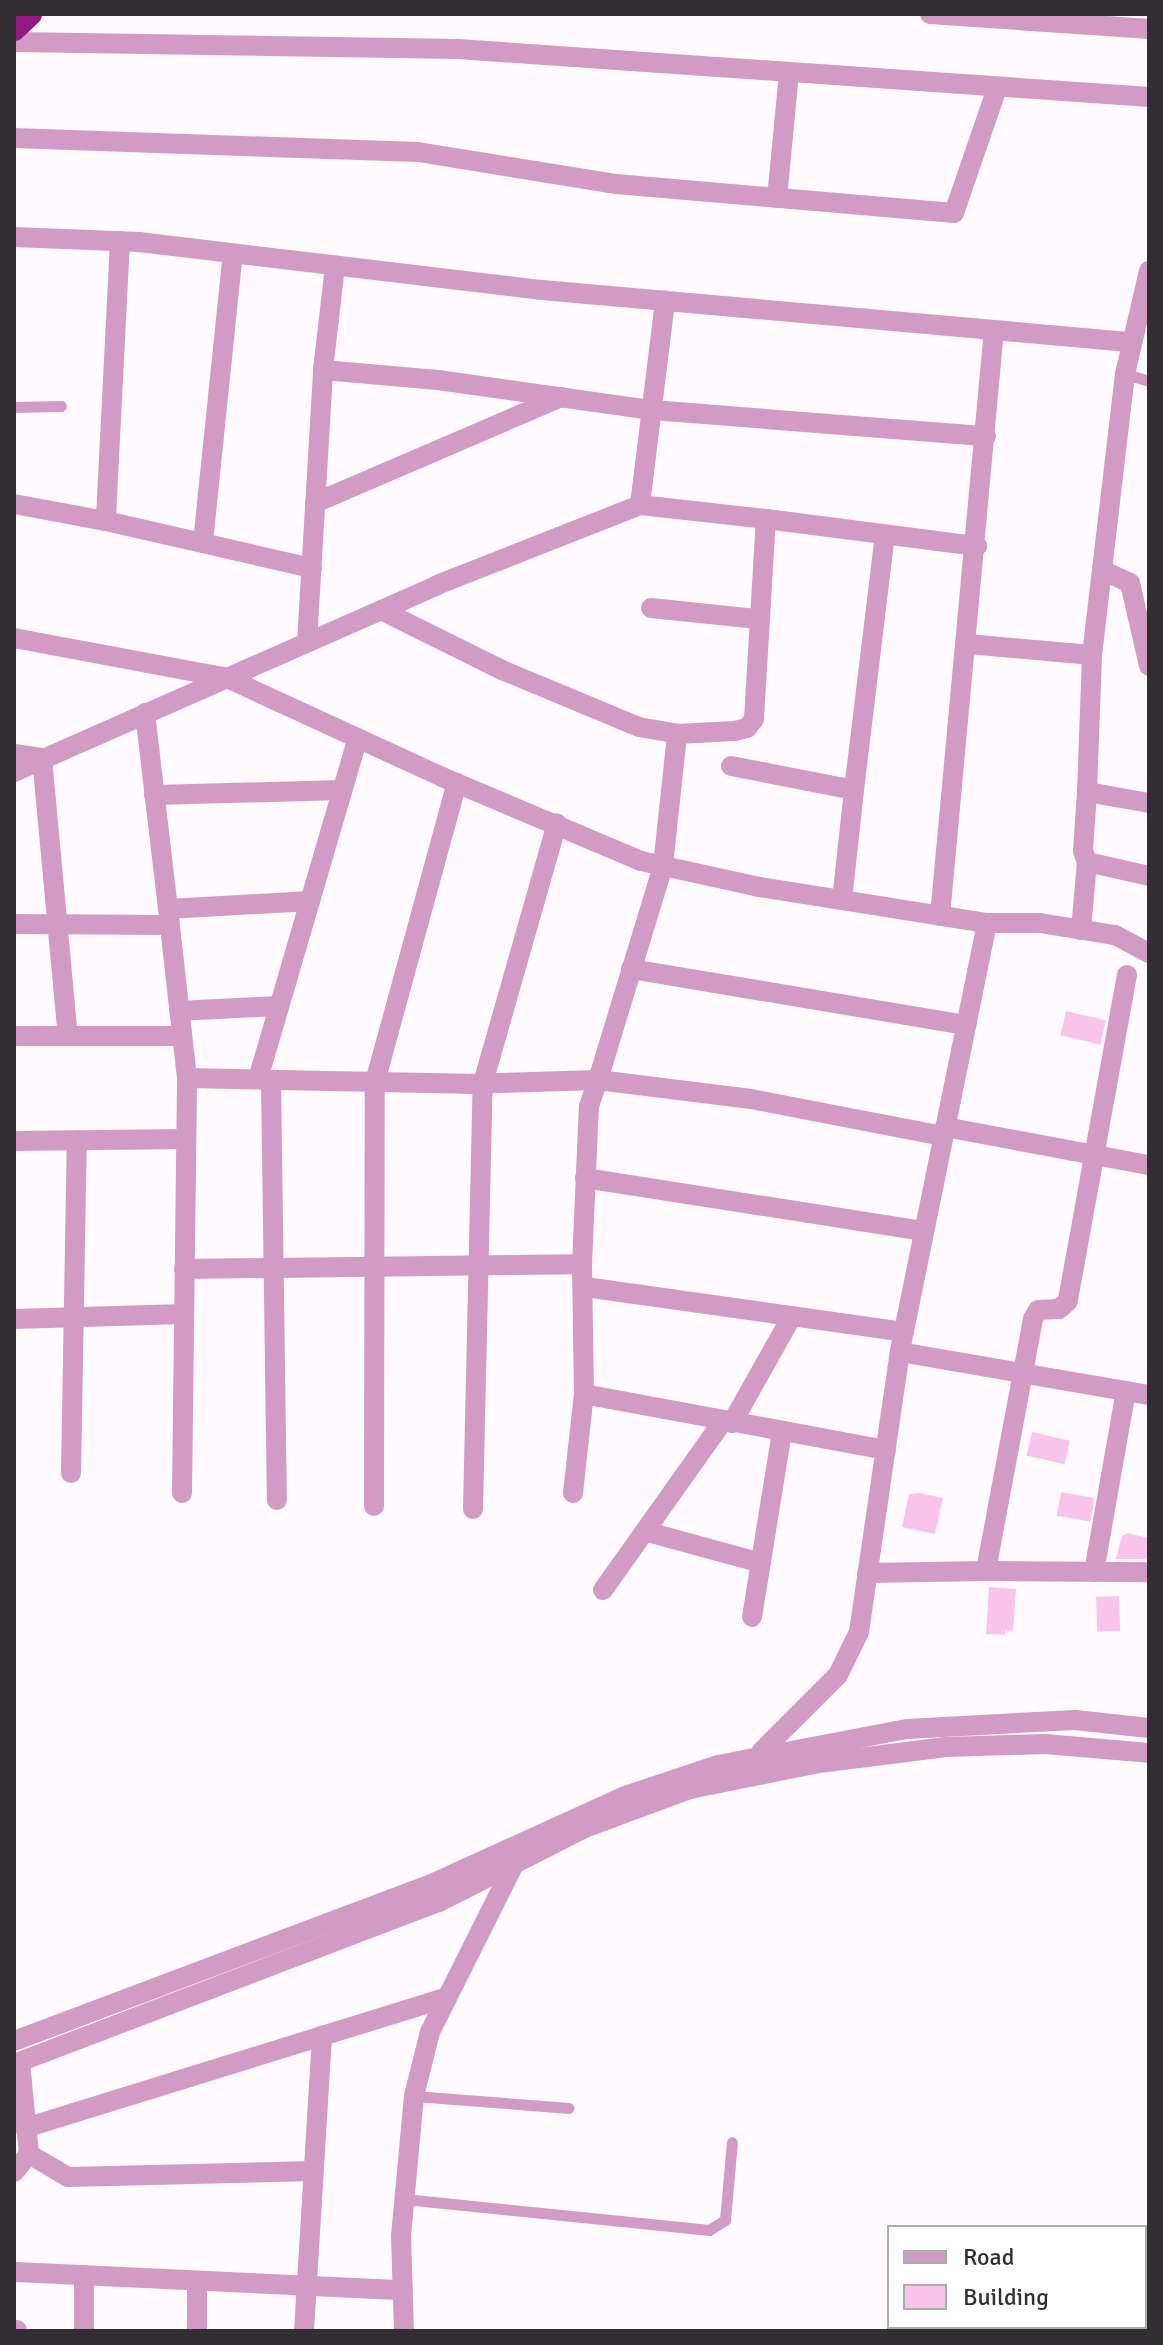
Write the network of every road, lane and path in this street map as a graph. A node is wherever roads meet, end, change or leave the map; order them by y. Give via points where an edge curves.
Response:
1 (30, 14) edge
2 (930, 14) edge
3 (14, 29) edge
4 (1149, 29) edge
5 (14, 42) edge
6 (789, 73) junction
7 (997, 88) junction
8 (1149, 97) edge
9 (14, 138) edge
10 (777, 198) junction
11 (14, 237) edge
12 (120, 241) junction
13 (233, 254) junction
14 (335, 267) junction
15 (1149, 271) edge
16 (665, 301) junction
17 (994, 330) junction
18 (1129, 342) junction
19 (323, 370) junction
20 (1125, 374) junction
21 (1149, 381) edge
22 (561, 397) junction
23 (61, 406) dead end
24 (14, 407) edge
25 (652, 410) junction
26 (986, 436) junction
27 (315, 503) junction
28 (14, 504) edge
29 (640, 505) junction
30 (766, 519) junction
31 (106, 521) junction
32 (885, 535) junction
33 (203, 542) junction
34 (977, 546) junction
35 (312, 568) junction
36 (1102, 570) junction
37 (651, 608) dead end
38 (381, 610) junction
39 (758, 619) junction
40 (14, 638) edge
41 (307, 642) junction
42 (968, 644) junction
43 (1092, 655) junction
44 (1149, 666) edge
45 (227, 678) junction
46 (145, 713) junction
47 (677, 734) junction
48 (358, 738) junction
49 (14, 754) edge
50 (42, 758) junction
51 (731, 766) dead end
52 (14, 772) edge
53 (457, 783) junction
54 (342, 790) junction
55 (854, 790) junction
56 (1087, 792) junction
57 (154, 795) junction
58 (1149, 803) edge
59 (557, 823) junction
60 (1087, 862) junction
61 (663, 866) junction
62 (1149, 876) edge
63 (842, 900) junction
64 (310, 901) junction
65 (940, 916) junction
66 (169, 917) junction
67 (987, 923) junction
68 (14, 924) edge
69 (56, 925) junction
70 (1081, 930) junction
71 (1149, 953) edge
72 (631, 969) junction
73 (1127, 975) dead end
74 (279, 1006) junction
75 (179, 1011) junction
76 (966, 1025) junction
77 (14, 1036) edge
78 (68, 1036) junction
79 (182, 1036) junction
80 (187, 1078) junction
81 (264, 1079) junction
82 (598, 1080) junction
83 (375, 1082) junction
84 (483, 1083) junction
85 (944, 1131) junction
86 (186, 1139) junction
87 (77, 1140) junction
88 (14, 1141) edge
89 (1096, 1155) junction
90 (1149, 1165) edge
91 (585, 1178) junction
92 (924, 1231) junction
93 (582, 1264) junction
94 (274, 1267) junction
95 (478, 1268) junction
96 (184, 1269) junction
97 (375, 1269) junction
98 (585, 1287) junction
99 (184, 1314) junction
100 (73, 1317) junction
101 (791, 1318) junction
102 (14, 1319) edge
103 (902, 1342) junction
104 (1020, 1373) junction
105 (1126, 1391) junction
106 (584, 1394) junction
107 (1149, 1395) edge
108 (727, 1422) junction
109 (782, 1431) junction
110 (886, 1450) junction
111 (71, 1473) dead end
112 (182, 1493) dead end
113 (573, 1493) dead end
114 (277, 1500) dead end
115 (374, 1506) dead end
116 (473, 1509) dead end
117 (648, 1532) junction
118 (761, 1563) junction
119 (986, 1571) junction
120 (1094, 1572) junction
121 (1149, 1572) edge
122 (867, 1573) junction
123 (603, 1590) dead end
124 (752, 1617) dead end
125 (1149, 1728) edge
126 (1149, 1753) edge
127 (760, 1763) junction
128 (512, 1856) junction
129 (445, 1998) junction
130 (322, 2036) junction
131 (14, 2041) edge
132 (17, 2063) edge
133 (414, 2096) junction
134 (569, 2108) dead end
135 (25, 2128) junction
136 (732, 2142) dead end
137 (29, 2154) junction
138 (312, 2171) junction
139 (14, 2172) edge
140 (404, 2199) junction
141 (16, 2272) edge
142 (84, 2275) junction
143 (197, 2281) junction
144 (304, 2285) junction
145 (403, 2290) junction
146 (84, 2331) edge
147 (197, 2331) edge
148 (304, 2331) edge
149 (404, 2331) edge

1 - 3 highway
2 - 4 street
5 - 6 street via 458,49
6 - 7 street
6 - 10 street
7 - 8 street
7 - 10 street via 954,213
9 - 10 street via 418,152 616,184
11 - 12 street
12 - 13 street
12 - 31 street
13 - 14 street
13 - 33 street
14 - 16 street
14 - 19 street
15 - 18 street
16 - 17 street
16 - 25 street
17 - 18 street
17 - 26 street
18 - 20 street
19 - 22 street
19 - 27 street
20 - 21 lane
20 - 36 street
22 - 25 street
22 - 27 street
23 - 24 lane
25 - 26 street
25 - 29 street
26 - 34 street
27 - 35 street
28 - 31 street
29 - 30 street
29 - 38 street
30 - 32 street
30 - 39 street
31 - 33 street
32 - 34 street
32 - 55 street
33 - 35 street
34 - 42 street
35 - 41 street
36 - 43 street
36 - 44 street via 1130,583
37 - 39 street
38 - 41 street
38 - 47 street via 584,705 639,727
39 - 47 street via 754,719 735,731
40 - 45 street
41 - 45 street
42 - 43 street
42 - 65 street
43 - 56 street
45 - 46 street
45 - 48 street
46 - 50 street
46 - 57 street
47 - 61 street
48 - 53 street
48 - 54 street
49 - 50 street
50 - 52 street
50 - 69 street
51 - 55 street
53 - 59 street
53 - 83 street
54 - 57 street
54 - 64 street
55 - 63 street
56 - 58 street
56 - 60 street
57 - 66 street
59 - 61 street
59 - 84 street
60 - 62 street
60 - 70 street
61 - 63 street
61 - 72 street
63 - 65 street
64 - 66 street
64 - 74 street
65 - 67 street
66 - 69 street
66 - 75 street
67 - 70 street
67 - 76 street
68 - 69 street
69 - 78 street
70 - 71 street via 1115,935
72 - 76 street
72 - 82 street
73 - 89 street
74 - 75 street
74 - 81 street
75 - 79 street
76 - 85 street
77 - 78 street
78 - 79 street
79 - 80 street
80 - 81 street
80 - 86 street
81 - 83 street
81 - 94 street
82 - 84 street
82 - 85 street
82 - 91 street via 589,1106
83 - 84 street
83 - 97 street
84 - 95 street
85 - 89 street
85 - 92 street
86 - 87 street
86 - 96 street
87 - 88 street
87 - 100 street
89 - 90 street
89 - 104 street via 1068,1301 1059,1309 1038,1310
91 - 92 street
91 - 93 street
92 - 103 street
93 - 95 street
93 - 98 street
94 - 96 street
94 - 97 street
94 - 114 street
95 - 97 street
95 - 116 street
96 - 99 street
97 - 115 street
98 - 101 street
98 - 106 street
99 - 100 street
99 - 112 street
100 - 102 street
100 - 111 street
101 - 103 street
101 - 108 street
103 - 104 street
103 - 110 street
104 - 105 street
104 - 119 street
105 - 107 street
105 - 120 street
106 - 108 street
106 - 113 street
108 - 109 street
108 - 117 street
109 - 110 street
109 - 118 street
110 - 122 street
117 - 118 street
117 - 123 street
118 - 124 street
119 - 120 street
119 - 122 street
120 - 121 street
122 - 127 street via 859,1632 838,1675
125 - 127 street via 1006,1721 907,1729
126 - 127 street via 1045,1744
127 - 128 street via 677,1776
128 - 129 street
128 - 131 street
128 - 132 street via 439,1902
129 - 130 street
129 - 133 street
130 - 135 street
130 - 138 street
132 - 135 street
133 - 134 lane
133 - 140 street
135 - 137 street
136 - 140 lane via 725,2220 716,2229
137 - 138 street via 68,2177
137 - 139 street
138 - 144 street
140 - 145 street
141 - 142 street
142 - 143 street
142 - 146 street
143 - 144 street
143 - 147 street
144 - 145 street
144 - 148 street
145 - 149 street

